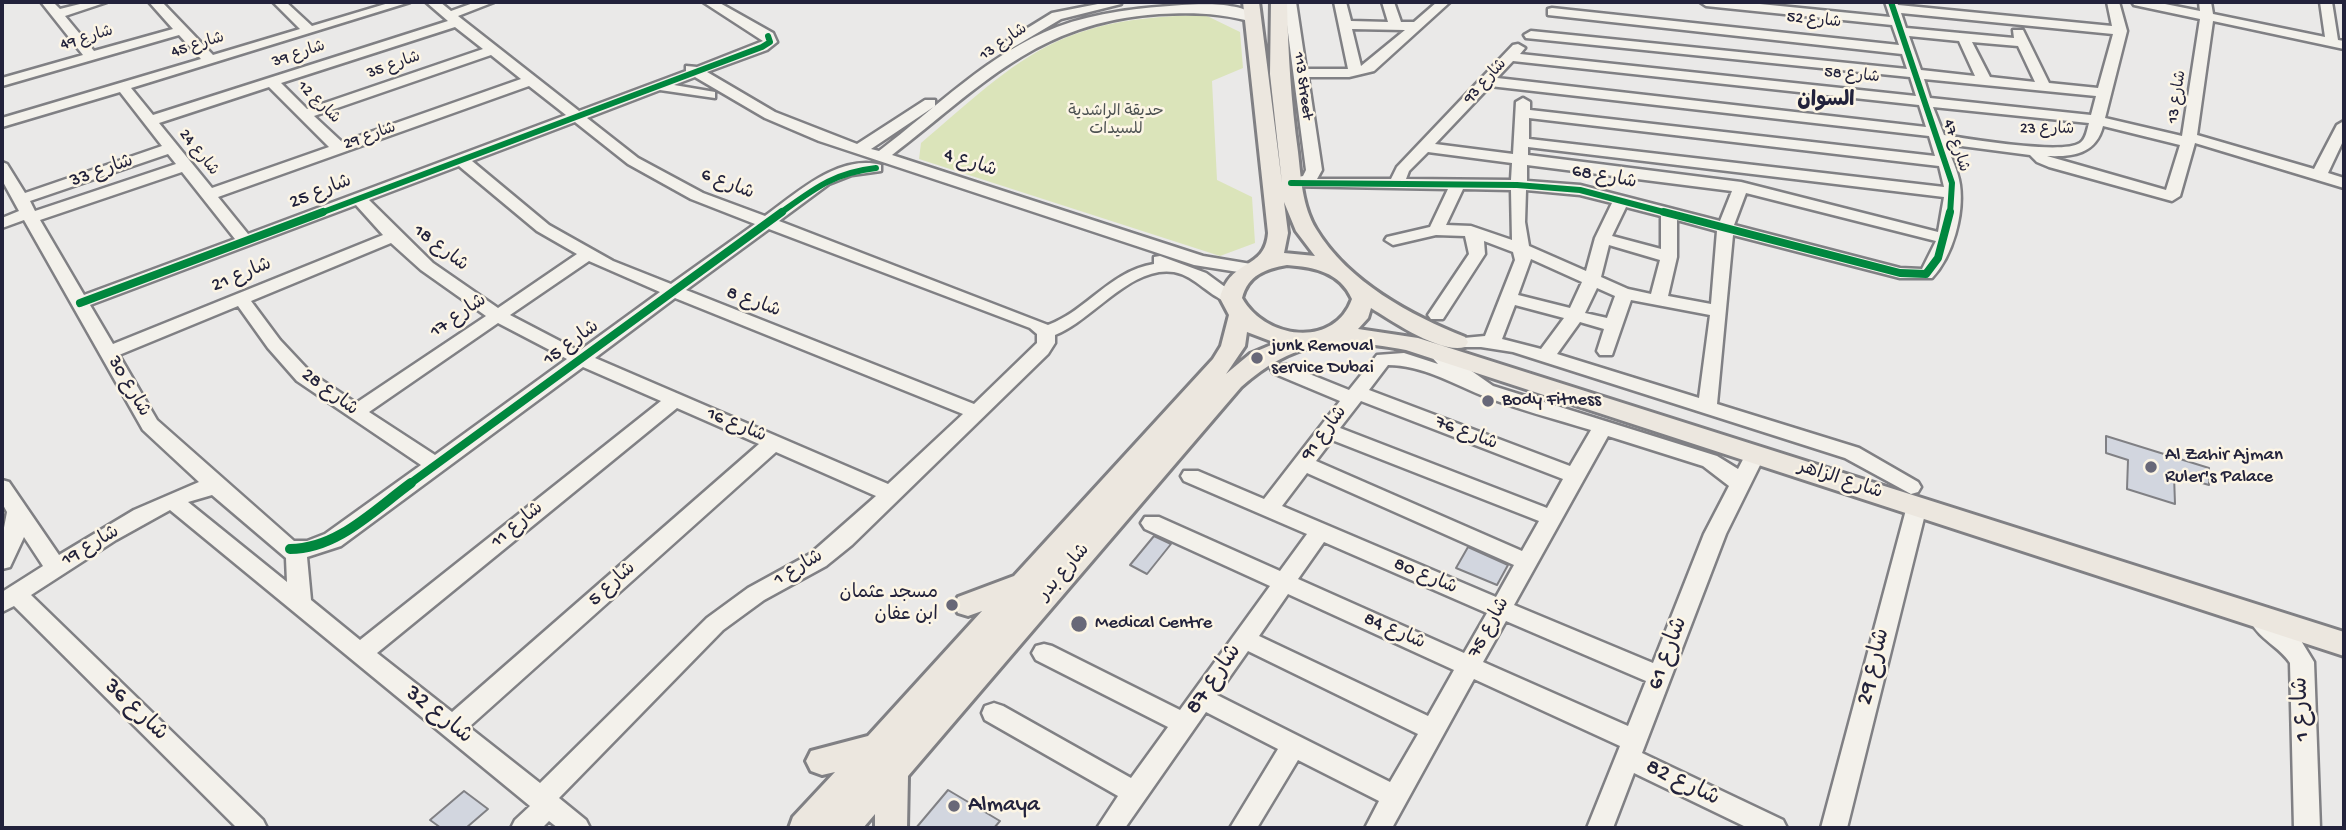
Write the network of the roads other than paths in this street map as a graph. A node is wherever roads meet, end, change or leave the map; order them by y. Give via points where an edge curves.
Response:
1 (47, 2) edge
2 (101, 2) edge
3 (155, 2) edge
4 (279, 2) edge
5 (404, 2) edge
6 (432, 2) edge
7 (488, 2) edge
8 (709, 2) edge
9 (1157, 2) edge
10 (1201, 2) edge
11 (1226, 2) edge
12 (1266, 2) edge
13 (1279, 2) edge
14 (1290, 2) edge
15 (1340, 2) edge
16 (1388, 2) edge
17 (1444, 2) edge
18 (1706, 2) edge
19 (2113, 2) edge
20 (2138, 2) edge
21 (2326, 2) edge
22 (1722, 3) edge
23 (1557, 7) edge
24 (1803, 7) edge
25 (1949, 7) edge
26 (2206, 9) edge
27 (1252, 10) edge
28 (1102, 12) junction
29 (57, 14) junction
30 (1895, 16) edge
31 (1982, 16) junction
32 (454, 18) junction
33 (2012, 19) junction
34 (1045, 21) junction
35 (1345, 25) junction
36 (1396, 26) junction
37 (1417, 26) junction
38 (1063, 29) junction
39 (183, 30) junction
40 (309, 30) junction
41 (2120, 31) junction
42 (1531, 35) junction
43 (768, 36) junction
44 (1963, 36) junction
45 (1990, 39) junction
46 (2023, 43) junction
47 (2338, 44) edge
48 (494, 50) junction
49 (1906, 50) junction
50 (91, 56) junction
51 (736, 57) junction
52 (1510, 57) junction
53 (210, 60) junction
54 (1279, 66) junction
55 (688, 72) junction
56 (1355, 72) junction
57 (1300, 73) junction
58 (1915, 76) junction
59 (532, 80) junction
60 (1487, 81) junction
61 (2, 82) edge
62 (272, 82) junction
63 (1985, 82) junction
64 (1524, 85) junction
65 (123, 87) junction
66 (2044, 87) junction
67 (1806, 89) junction
68 (647, 92) junction
69 (718, 93) junction
70 (2104, 93) junction
71 (559, 103) junction
72 (606, 103) junction
73 (1926, 103) junction
74 (1522, 113) junction
75 (305, 114) junction
76 (575, 115) junction
77 (1813, 117) junction
78 (2097, 120) junction
79 (150, 121) junction
80 (2, 123) edge
81 (2344, 125) edge
82 (592, 130) junction
83 (1939, 136) junction
84 (2189, 139) junction
85 (1819, 146) junction
86 (1425, 147) junction
87 (172, 148) junction
88 (339, 148) junction
89 (859, 149) junction
90 (2033, 149) junction
91 (1519, 151) junction
92 (834, 154) junction
93 (460, 159) junction
94 (878, 162) junction
95 (1411, 162) junction
96 (1947, 162) junction
97 (185, 166) junction
98 (2, 167) edge
99 (1314, 170) junction
100 (2319, 175) junction
101 (1826, 177) junction
102 (824, 181) junction
103 (1295, 183) junction
104 (1343, 183) junction
105 (1398, 183) junction
106 (2344, 183) edge
107 (1422, 184) junction
108 (1458, 184) junction
109 (1517, 185) junction
110 (1741, 187) junction
111 (1953, 193) junction
112 (208, 195) junction
113 (2172, 195) joint
114 (358, 198) junction
115 (1622, 199) junction
116 (27, 210) junction
117 (1669, 211) junction
118 (2, 223) edge
119 (767, 223) junction
120 (1726, 226) junction
121 (1436, 230) junction
122 (1471, 232) junction
123 (392, 237) junction
124 (1603, 239) junction
125 (1943, 239) junction
126 (1393, 240) dead end
127 (245, 241) junction
128 (1522, 249) junction
129 (587, 255) junction
130 (1669, 257) junction
131 (1259, 265) junction
132 (1176, 267) junction
133 (1339, 270) junction
134 (1900, 273) joint
135 (1591, 282) junction
136 (1360, 291) junction
137 (671, 293) junction
138 (1623, 294) junction
139 (1510, 298) junction
140 (242, 299) junction
141 (1658, 302) junction
142 (80, 303) junction
143 (1235, 307) junction
144 (1719, 312) junction
145 (1437, 315) dead end
146 (1575, 316) junction
147 (496, 317) junction
148 (1615, 326) junction
149 (1046, 332) junction
150 (1319, 337) junction
151 (1492, 342) junction
152 (1447, 347) junction
153 (1606, 351) dead end
154 (108, 353) junction
155 (1545, 357) junction
156 (581, 359) junction
157 (1280, 369) dead end
158 (1468, 380) junction
159 (1354, 396) junction
160 (674, 400) junction
161 (1707, 408) junction
162 (1668, 410) junction
163 (977, 412) junction
164 (354, 413) junction
165 (1631, 413) junction
166 (1602, 428) junction
167 (1328, 431) junction
168 (774, 443) junction
169 (1748, 451) junction
170 (1304, 463) junction
171 (435, 465) junction
172 (199, 471) junction
173 (1191, 476) dead end
174 (1575, 476) junction
175 (1740, 482) junction
176 (2, 487) edge
177 (216, 487) junction
178 (891, 494) junction
179 (1914, 496) junction
180 (177, 498) junction
181 (1268, 509) junction
182 (18, 511) junction
183 (1552, 518) junction
184 (1152, 523) dead end
185 (2025, 523) junction
186 (1992, 529) junction
187 (1320, 532) junction
188 (294, 559) junction
189 (2, 561) edge
190 (1527, 562) junction
191 (55, 567) junction
192 (257, 573) junction
193 (1025, 583) junction
194 (1284, 583) junction
195 (9, 598) edge
196 (300, 603) junction
197 (968, 605) dead end
198 (1501, 609) junction
199 (2249, 613) junction
200 (2344, 626) edge
201 (2309, 632) junction
202 (1244, 639) junction
203 (2344, 644) edge
204 (2344, 650) edge
205 (360, 653) junction
206 (1044, 653) dead end
207 (1469, 666) junction
208 (1660, 677) junction
209 (1202, 699) junction
210 (994, 713) dead end
211 (1184, 723) junction
212 (452, 727) junction
213 (1433, 730) junction
214 (1294, 745) junction
215 (1631, 749) junction
216 (886, 759) junction
217 (822, 761) dead end
218 (1135, 793) junction
219 (1396, 797) junction
220 (545, 802) junction
221 (254, 828) edge
222 (524, 828) edge
223 (577, 828) edge
224 (805, 828) edge
225 (842, 828) edge
226 (891, 828) edge
227 (1110, 828) edge
228 (1243, 828) edge
229 (1379, 828) edge
230 (1600, 828) edge
231 (1774, 828) edge
232 (1834, 828) edge
233 (2307, 828) edge

1 - 29 street
2 - 29 street
3 - 39 street
4 - 40 street
5 - 40 street, شارع 45
6 - 32 street, شارع 6
7 - 32 street, شارع 39
8 - 43 street
9 - 28 street, شارع 13
10 - 11 street
12 - 54 main road
13 - 54 main road
14 - 57 street, 113 Street
15 - 35 street
16 - 36 street
17 - 37 street
18 - 22 street
19 - 41 street, شارع 23
20 - 26 street
21 - 47 street
22 - 24 street
23 - 42 street, شارع 93
23 - 49 street, شارع 52
24 - 30 street
25 - 30 street
25 - 31 street
26 - 47 street
26 - 84 street, شارع 13
27 - 28 street, شارع 13
27 - 131 main road via 1278,240
28 - 34 street, شارع 13
28 - 38 street, شارع 13
29 - 50 street
30 - 44 street
30 - 49 street, شارع 47
31 - 33 street
31 - 45 street
32 - 48 street, شارع 6
32 - 62 street, شارع 39
33 - 41 street
33 - 46 street
34 - 38 street
34 - 89 street, شارع 13
35 - 36 street
35 - 56 street
36 - 37 street
37 - 56 street via 1372,66
38 - 94 street, شارع 13 via 1019,52
39 - 50 street, شارع 49
39 - 53 street
40 - 53 street, شارع 45
41 - 70 street, شارع 23
42 - 52 street, شارع 93
42 - 58 street
43 - 51 street, شارع 25 via 766,46
43 - 55 street, شارع 25
44 - 45 street
44 - 63 street
45 - 46 street
46 - 66 street
48 - 59 street, شارع 6
48 - 75 street, شارع 35
49 - 58 street, شارع 47
50 - 61 street, شارع 49
51 - 55 street, شارع 25
51 - 69 street via 720,76
52 - 60 street, شارع 93
52 - 67 street, شارع 58
53 - 65 street, شارع 45
54 - 103 main road
55 - 68 street, شارع 25
55 - 69 street, شارع 4
55 - 72 street, شارع 25
56 - 57 street
57 - 99 street, 113 Street
58 - 63 street
58 - 73 street, شارع 47
59 - 71 street, شارع 6
59 - 88 street, شارع 29
60 - 64 street, شارع 23
60 - 86 street, شارع 93
62 - 75 street, شارع 12
62 - 79 street, شارع 39
63 - 66 street
64 - 74 street
64 - 77 street, شارع 23
65 - 79 street, شارع 24
65 - 80 street, شارع 45
66 - 70 street
67 - 73 street, شارع 58
67 - 77 street
68 - 69 street via 681,88
68 - 72 street, شارع 25
69 - 89 street, شارع 4
69 - 92 street, شارع 4 via 772,130
70 - 78 street, شارع 23
71 - 72 street
71 - 76 street, شارع 6
72 - 76 street, شارع 25
72 - 82 street
73 - 78 street, شارع 58
73 - 83 street, شارع 47
74 - 85 street
74 - 91 street
75 - 88 street, شارع 12
76 - 82 street, شارع 6
76 - 93 street, شارع 25
77 - 83 street, شارع 23
77 - 85 street
78 - 84 street, شارع 58
78 - 90 street, شارع 23 via 2090,142 2083,148
79 - 87 street, شارع 24
81 - 100 street
82 - 119 street, شارع 6 via 663,179
83 - 90 street, شارع 23
83 - 96 street, شارع 47
84 - 100 street, شارع 58
84 - 113 street, شارع 13
85 - 96 street
85 - 101 street
86 - 91 street
86 - 95 street, شارع 93
87 - 97 street, شارع 24
87 - 116 street
88 - 112 street, شارع 29
89 - 94 street, شارع 4
90 - 113 street via 2054,164
91 - 101 street
91 - 109 street
91 - 110 street
92 - 94 street, شارع 4
92 - 102 street via 834,165
93 - 114 street, شارع 25
93 - 129 street, شارع 8 via 524,215
94 - 102 street, شارع 15
94 - 131 street, شارع 4 via 1200,261
94 - 132 street, شارع 4
95 - 105 street, شارع 93 via 1399,173
95 - 107 street
96 - 111 street, شارع 47
97 - 112 street, شارع 24
97 - 116 street, شارع 33
98 - 116 street, شارع 30
99 - 103 street via 1312,176
99 - 104 street
100 - 106 street, شارع 58
101 - 111 street
102 - 119 street, شارع 15
103 - 104 street, شارع 68
103 - 133 main road via 1296,211 1306,231
104 - 105 street, شارع 68
105 - 107 street, شارع 68
107 - 108 street, شارع 68
108 - 109 street, شارع 68
108 - 121 street
109 - 115 street, شارع 68
109 - 128 street via 1517,231
110 - 120 street
110 - 125 street
111 - 125 street, شارع 47
112 - 127 street, شارع 24
114 - 123 street, شارع 18
114 - 127 street, شارع 25
115 - 117 street, شارع 68
115 - 124 street
116 - 118 street, شارع 33
116 - 142 street, شارع 30
117 - 120 street, شارع 68
117 - 130 street
119 - 137 street, شارع 15
119 - 149 street, شارع 6 via 1036,324
120 - 134 street, شارع 68
120 - 144 street
121 - 122 street
121 - 126 street
122 - 128 street
122 - 145 street via 1476,254
123 - 140 street, شارع 21
123 - 147 street, شارع 18
124 - 130 street
124 - 135 street
125 - 134 street, شارع 47 via 1931,271
127 - 142 street, شارع 25
128 - 135 street
128 - 139 street via 1523,266
129 - 137 street, شارع 8
129 - 147 street, شارع 17
130 - 141 street
131 - 133 main road via 1306,260
131 - 143 main road via 1238,279
132 - 143 street, شارع 4 via 1200,277
132 - 149 street via 1127,276 1066,324
133 - 136 main road
135 - 138 street
135 - 146 street
136 - 150 main road via 1363,299 1358,317
136 - 152 main road, شارع الزاهر
137 - 156 street, شارع 15
137 - 163 street, شارع 8
138 - 141 street
138 - 148 street
139 - 146 street
139 - 151 street
140 - 154 street, شارع 21
140 - 164 street, شارع 28 via 304,377
141 - 144 street
142 - 154 street, شارع 30
143 - 150 main road via 1259,331 1273,336
143 - 193 main road, شارع بدر via 1233,345 1223,364
144 - 161 street
146 - 148 street
146 - 155 street
147 - 156 street, شارع 18
147 - 164 street, شارع 17
148 - 153 street
149 - 163 street, شارع 1 via 1042,350
150 - 152 main road, شارع الزاهر
150 - 216 main road, شارع بدر via 1269,353 1233,381
151 - 152 street
151 - 155 street
152 - 158 street
152 - 162 main road, شارع الزاهر
152 - 165 main road, شارع الزاهر
154 - 172 street, شارع 30 via 150,425
155 - 161 street
156 - 160 street, شارع 16
156 - 171 street, شارع 15
157 - 159 street, شارع 76
158 - 159 street, شارع 91 via 1404,359 1382,359
158 - 166 street via 1497,395
159 - 167 street, شارع 91
159 - 174 street, شارع 76
160 - 168 street, شارع 16
160 - 205 street, شارع 11
161 - 179 street via 1860,456
162 - 165 main road via 1639,405 1632,407
162 - 179 main road, شارع الزاهر
163 - 178 street, شارع 1
164 - 171 street, شارع 28
165 - 169 main road, شارع الزاهر
166 - 174 street, شارع 75
166 - 175 street via 1716,464
167 - 170 street, شارع 91
167 - 183 street
168 - 178 street, شارع 16
168 - 212 street, شارع 5
169 - 175 street, شارع 61
169 - 179 main road, شارع الزاهر
170 - 181 street, شارع 91
170 - 190 street
171 - 188 street, شارع 15 via 333,540 313,561
172 - 177 street, شارع 30
172 - 180 street, شارع 19
173 - 181 street, شارع 80
174 - 183 street, شارع 75
175 - 208 street, شارع 61
176 - 182 street
177 - 180 street, شارع 19
177 - 188 street, شارع 30
178 - 220 street, شارع 1 via 832,550 715,624
179 - 185 main road, شارع الزاهر
179 - 186 main road, شارع الزاهر
179 - 232 street, شارع 29
180 - 191 street, شارع 19
180 - 192 street
181 - 187 street, شارع 80
182 - 189 street
182 - 191 street
183 - 190 street, شارع 75
184 - 194 street, شارع 84
185 - 186 main road via 2027,530 2020,533
185 - 200 main road, شارع الزاهر
186 - 199 main road, شارع الزاهر
187 - 194 street, شارع 87
187 - 198 street, شارع 80
188 - 192 street via 272,575
188 - 196 street
190 - 198 street, شارع 75
191 - 195 street, شارع 19
192 - 196 street, شارع 32
193 - 197 main road
193 - 216 main road, شارع بدر
194 - 202 street, شارع 87
194 - 207 street, شارع 84
195 - 221 street, شارع 36
196 - 205 street, شارع 32
198 - 207 street, شارع 75
198 - 208 street, شارع 80
199 - 201 main road, شارع الزاهر
199 - 233 street, شارع 1 via 2284,638 2302,662
201 - 203 main road, شارع الزاهر
201 - 204 main road
202 - 209 street, شارع 87
202 - 213 street
205 - 212 street, شارع 32
206 - 211 street
207 - 213 street, شارع 75
207 - 215 street, شارع 84
208 - 215 street, شارع 61
209 - 211 street, شارع 87
209 - 214 street
210 - 218 street
211 - 218 street, شارع 87
212 - 220 street, شارع 32
213 - 219 street, شارع 75
214 - 219 street
214 - 228 street
215 - 230 street, شارع 61
215 - 231 street, شارع 82
216 - 217 main road
216 - 224 main road, شارع بدر
216 - 225 main road, شارع بدر
216 - 226 main road
218 - 227 street, شارع 87
219 - 229 street, شارع 75
220 - 222 street, شارع 1
220 - 223 street, شارع 32

